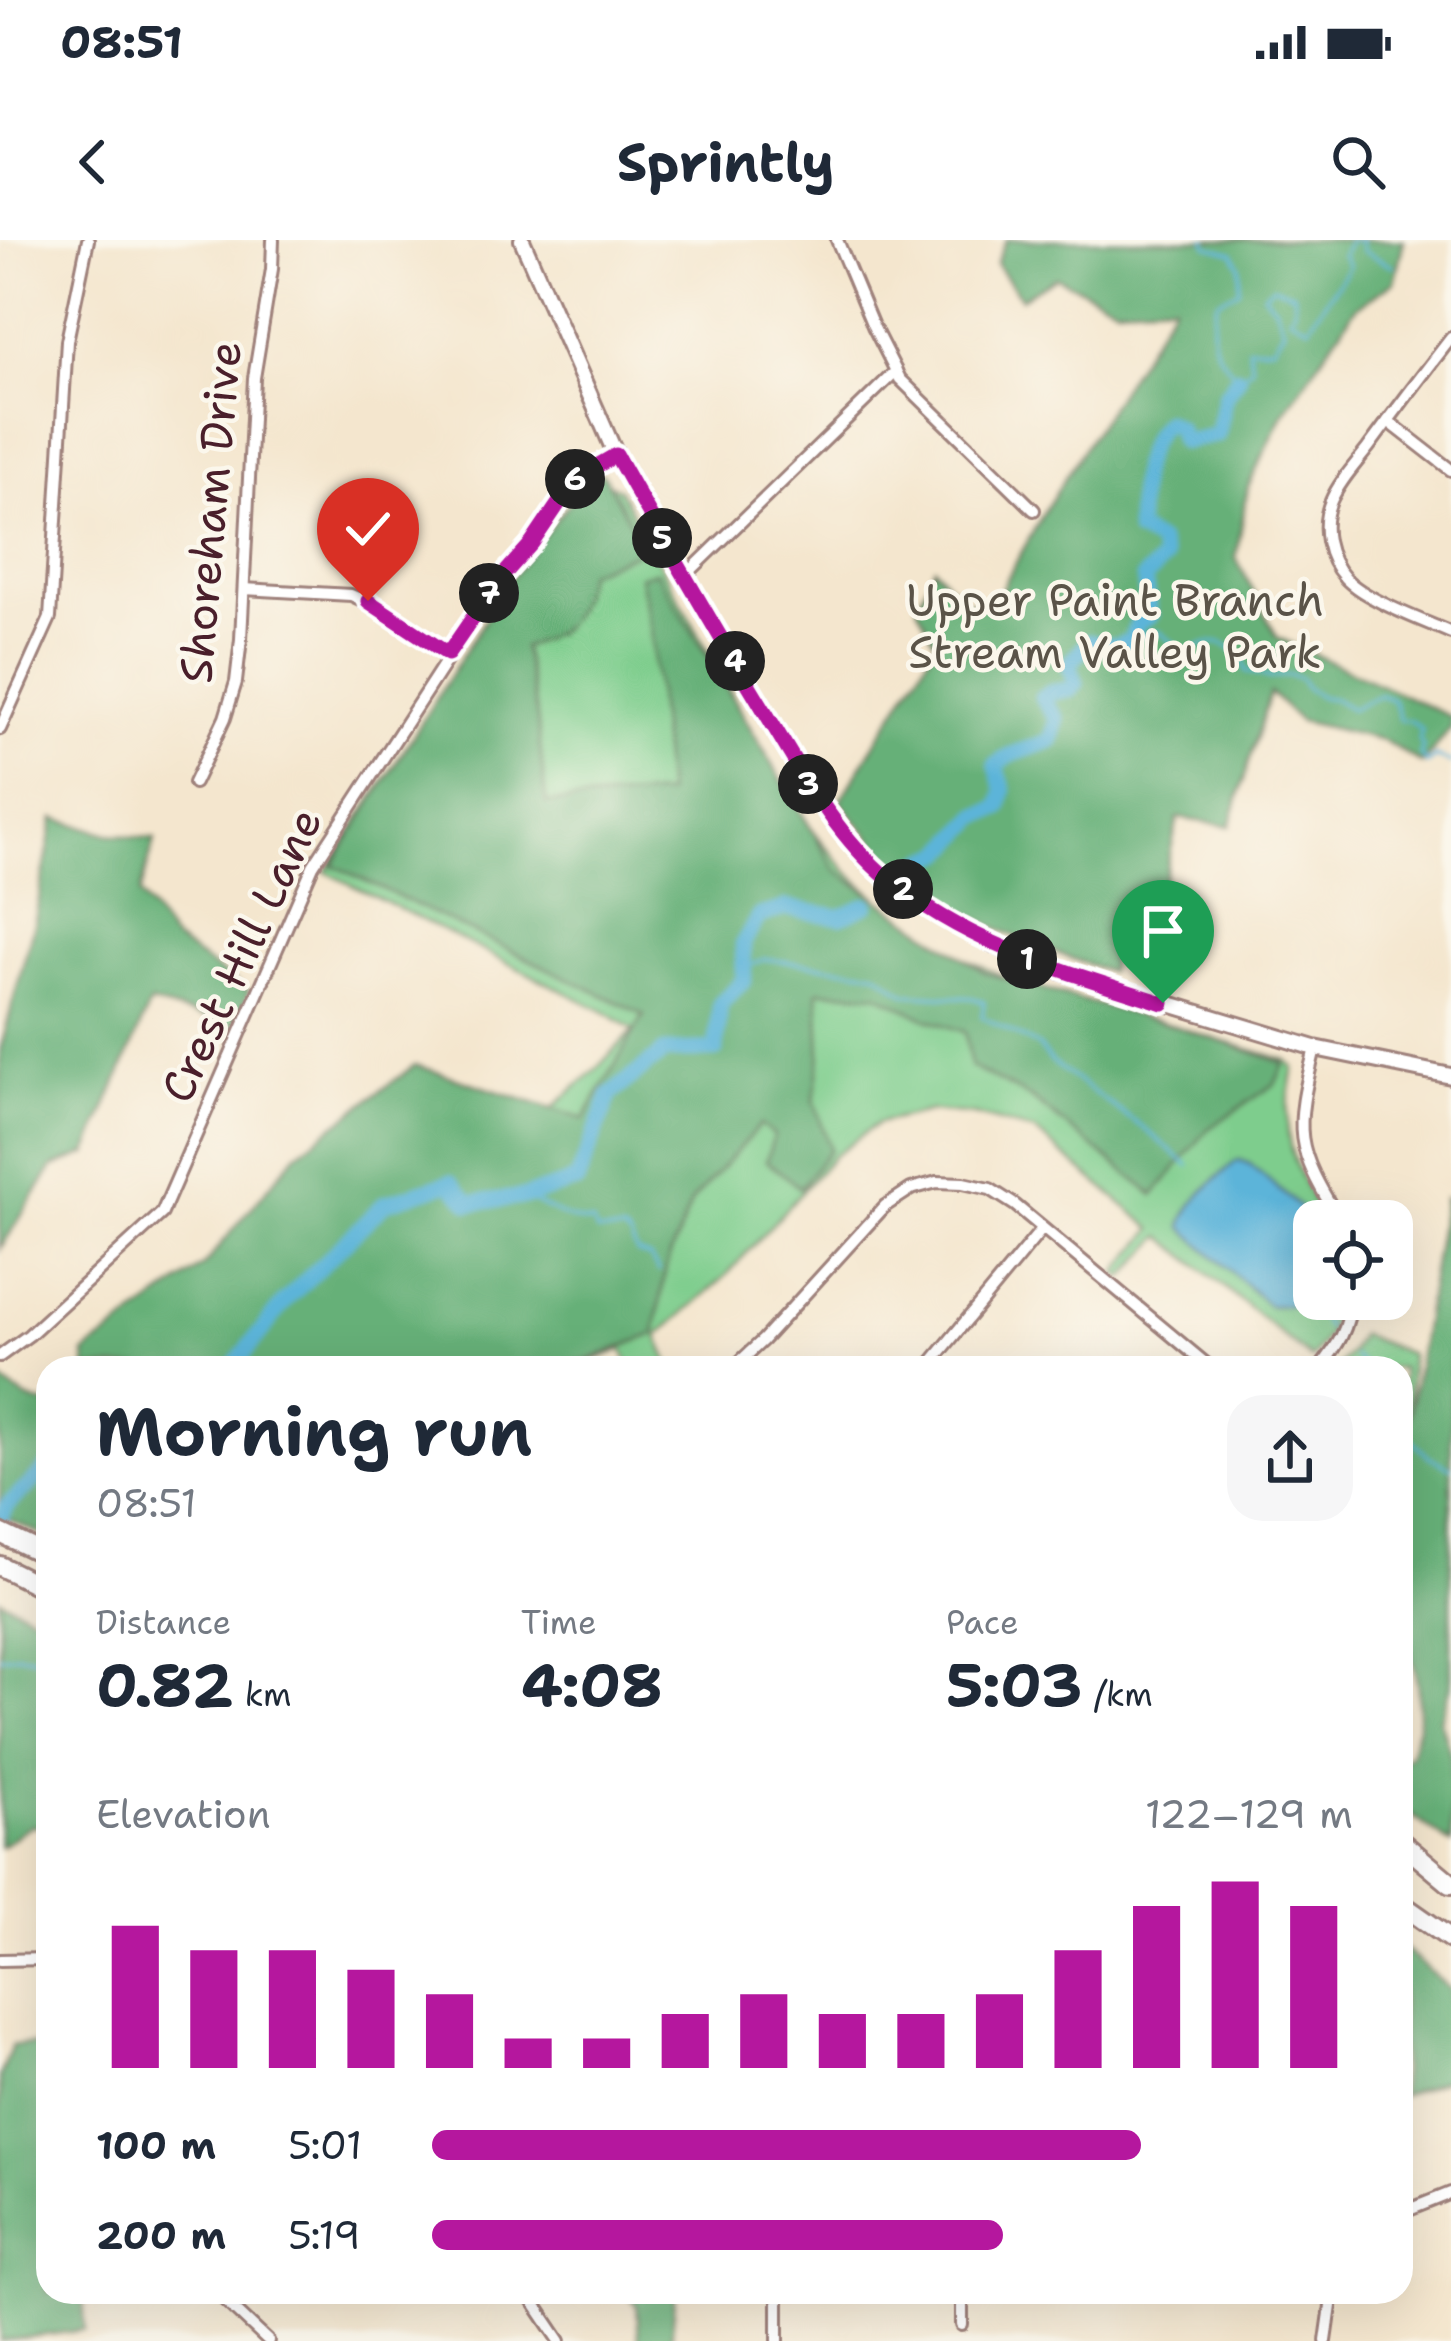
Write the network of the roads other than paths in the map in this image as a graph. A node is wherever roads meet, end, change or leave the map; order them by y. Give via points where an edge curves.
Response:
1 (88, 240) edge
2 (273, 240) edge
3 (522, 240) edge
4 (837, 240) edge
5 (1451, 338) edge
6 (896, 371) junction
7 (1388, 421) junction
8 (616, 455) junction
9 (1451, 470) edge
10 (1034, 510) dead end
11 (684, 577) junction
12 (244, 589) junction
13 (1451, 633) edge
14 (448, 654) junction
15 (0, 729) edge
16 (194, 784) dead end
17 (1315, 1048) junction
18 (1451, 1076) edge
19 (1327, 1200) edge
20 (1042, 1228) junction
21 (1350, 1320) edge
22 (746, 1356) edge
23 (937, 1356) edge
24 (1197, 1356) edge
25 (1329, 1356) edge
26 (0, 1357) edge
27 (0, 1533) edge
28 (36, 1550) edge
29 (0, 1566) edge
30 (36, 1584) edge
31 (1413, 1851) edge
32 (1451, 1880) edge
33 (1413, 1912) edge
34 (1451, 1939) edge
35 (36, 1959) edge
36 (0, 1960) edge
37 (1451, 2193) edge
38 (1413, 2208) edge
39 (228, 2304) edge
40 (535, 2304) edge
41 (778, 2304) edge
42 (962, 2304) edge
43 (1331, 2304) edge
44 (962, 2324) dead end
45 (268, 2341) edge
46 (560, 2341) edge
47 (778, 2341) edge
48 (1326, 2341) edge

1 - 15 street via 67,341 50,618
2 - 12 street, Shoreham Drive via 254,378
3 - 8 main road
4 - 6 street
5 - 7 street
6 - 10 street
6 - 11 street
7 - 9 street
7 - 13 street via 1331,500 1326,544 1347,581
8 - 11 main road
8 - 14 street, Crest Hill Lane via 576,478
11 - 17 main road via 811,788 889,880 1044,966
12 - 14 street via 352,595
12 - 16 street, Shoreham Drive via 236,682
14 - 26 street, Crest Hill Lane via 313,866 162,1213
17 - 18 main road
17 - 19 street via 1300,1110 1302,1145
20 - 22 street via 990,1189 937,1182 911,1189 885,1206
20 - 23 street
20 - 24 street
21 - 25 street
27 - 28 highway
29 - 30 highway
31 - 32 highway
33 - 34 highway
35 - 36 street
37 - 38 street
39 - 45 street
40 - 46 street
41 - 47 street
42 - 44 street
43 - 48 street

